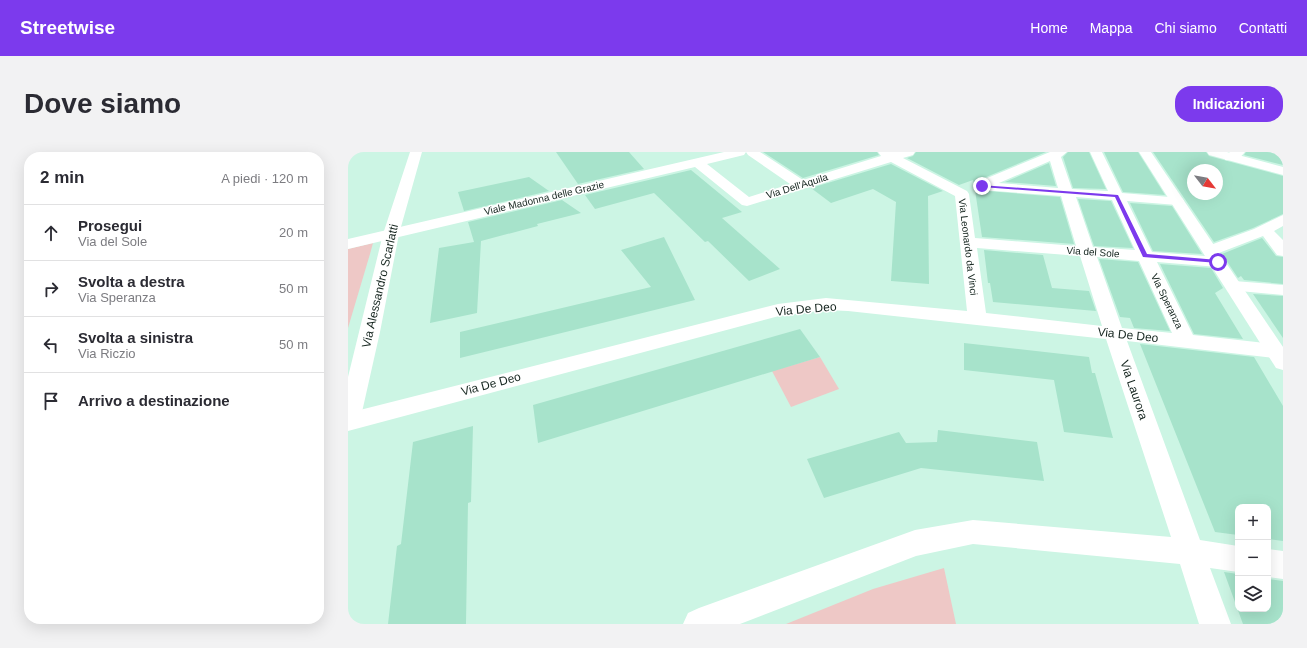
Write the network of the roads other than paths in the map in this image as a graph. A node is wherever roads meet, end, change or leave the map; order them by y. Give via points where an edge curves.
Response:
1 (416, 152) edge
2 (740, 152) edge
3 (752, 152) edge
4 (909, 152) edge
5 (1096, 152) edge
6 (1145, 152) edge
7 (1213, 152) edge
8 (1058, 153) edge
9 (1234, 154) edge
10 (887, 155) edge
11 (697, 162) junction
12 (1283, 171) edge
13 (801, 185) junction
14 (982, 186) junction
15 (1067, 192) junction
16 (962, 194) junction
17 (1116, 196) junction
18 (1177, 201) junction
19 (1283, 220) edge
20 (391, 234) junction
21 (1271, 235) edge
22 (968, 242) junction
23 (348, 244) edge
24 (1086, 251) junction
25 (1283, 251) edge
26 (1145, 256) junction
27 (1214, 256) junction
28 (1234, 286) junction
29 (1283, 290) edge
30 (977, 318) junction
31 (1114, 333) junction
32 (1186, 341) junction
33 (1279, 357) edge
34 (348, 421) edge
35 (1190, 552) junction
36 (1235, 559) edge
37 (1271, 563) edge
38 (1283, 565) edge
39 (699, 624) edge
40 (1215, 624) edge

1 - 20 street, Via Alessandro Scarlatti
2 - 11 street, Viale Madonna delle Grazie
3 - 13 street
4 - 10 street, Via Dell'Aquila
5 - 17 street, Via Speranza
6 - 18 street
7 - 9 street
8 - 14 street
8 - 15 street, Via Laurora
9 - 12 street
10 - 13 street, Via Dell'Aquila
10 - 16 street, Via Leonardo da Vinci
11 - 13 street, Via Dell'Aquila via 748,202
11 - 20 street, Viale Madonna delle Grazie
14 - 15 street
14 - 16 street
15 - 17 street
15 - 24 street, Via Laurora
16 - 22 street, Via Leonardo da Vinci
17 - 18 street
17 - 26 street, Via Speranza
18 - 27 street
19 - 21 street
20 - 23 street, Viale Madonna delle Grazie
20 - 34 street, Via Alessandro Scarlatti
21 - 25 street
21 - 27 street
22 - 24 street, Via del Sole
22 - 30 street, Via Leonardo da Vinci
24 - 26 street, Via del Sole
24 - 31 street, Via Laurora
26 - 27 street, Via del Sole
26 - 32 street, Via Speranza
27 - 28 street
28 - 29 street
28 - 33 street
30 - 31 street, Via De Deo
30 - 34 street, Via De Deo via 826,304 778,310
31 - 32 street, Via De Deo
31 - 35 street, Via Laurora
32 - 33 street, Via De Deo
35 - 36 street
35 - 39 street via 973,532 915,543
35 - 40 street, Via Laurora
37 - 38 street

